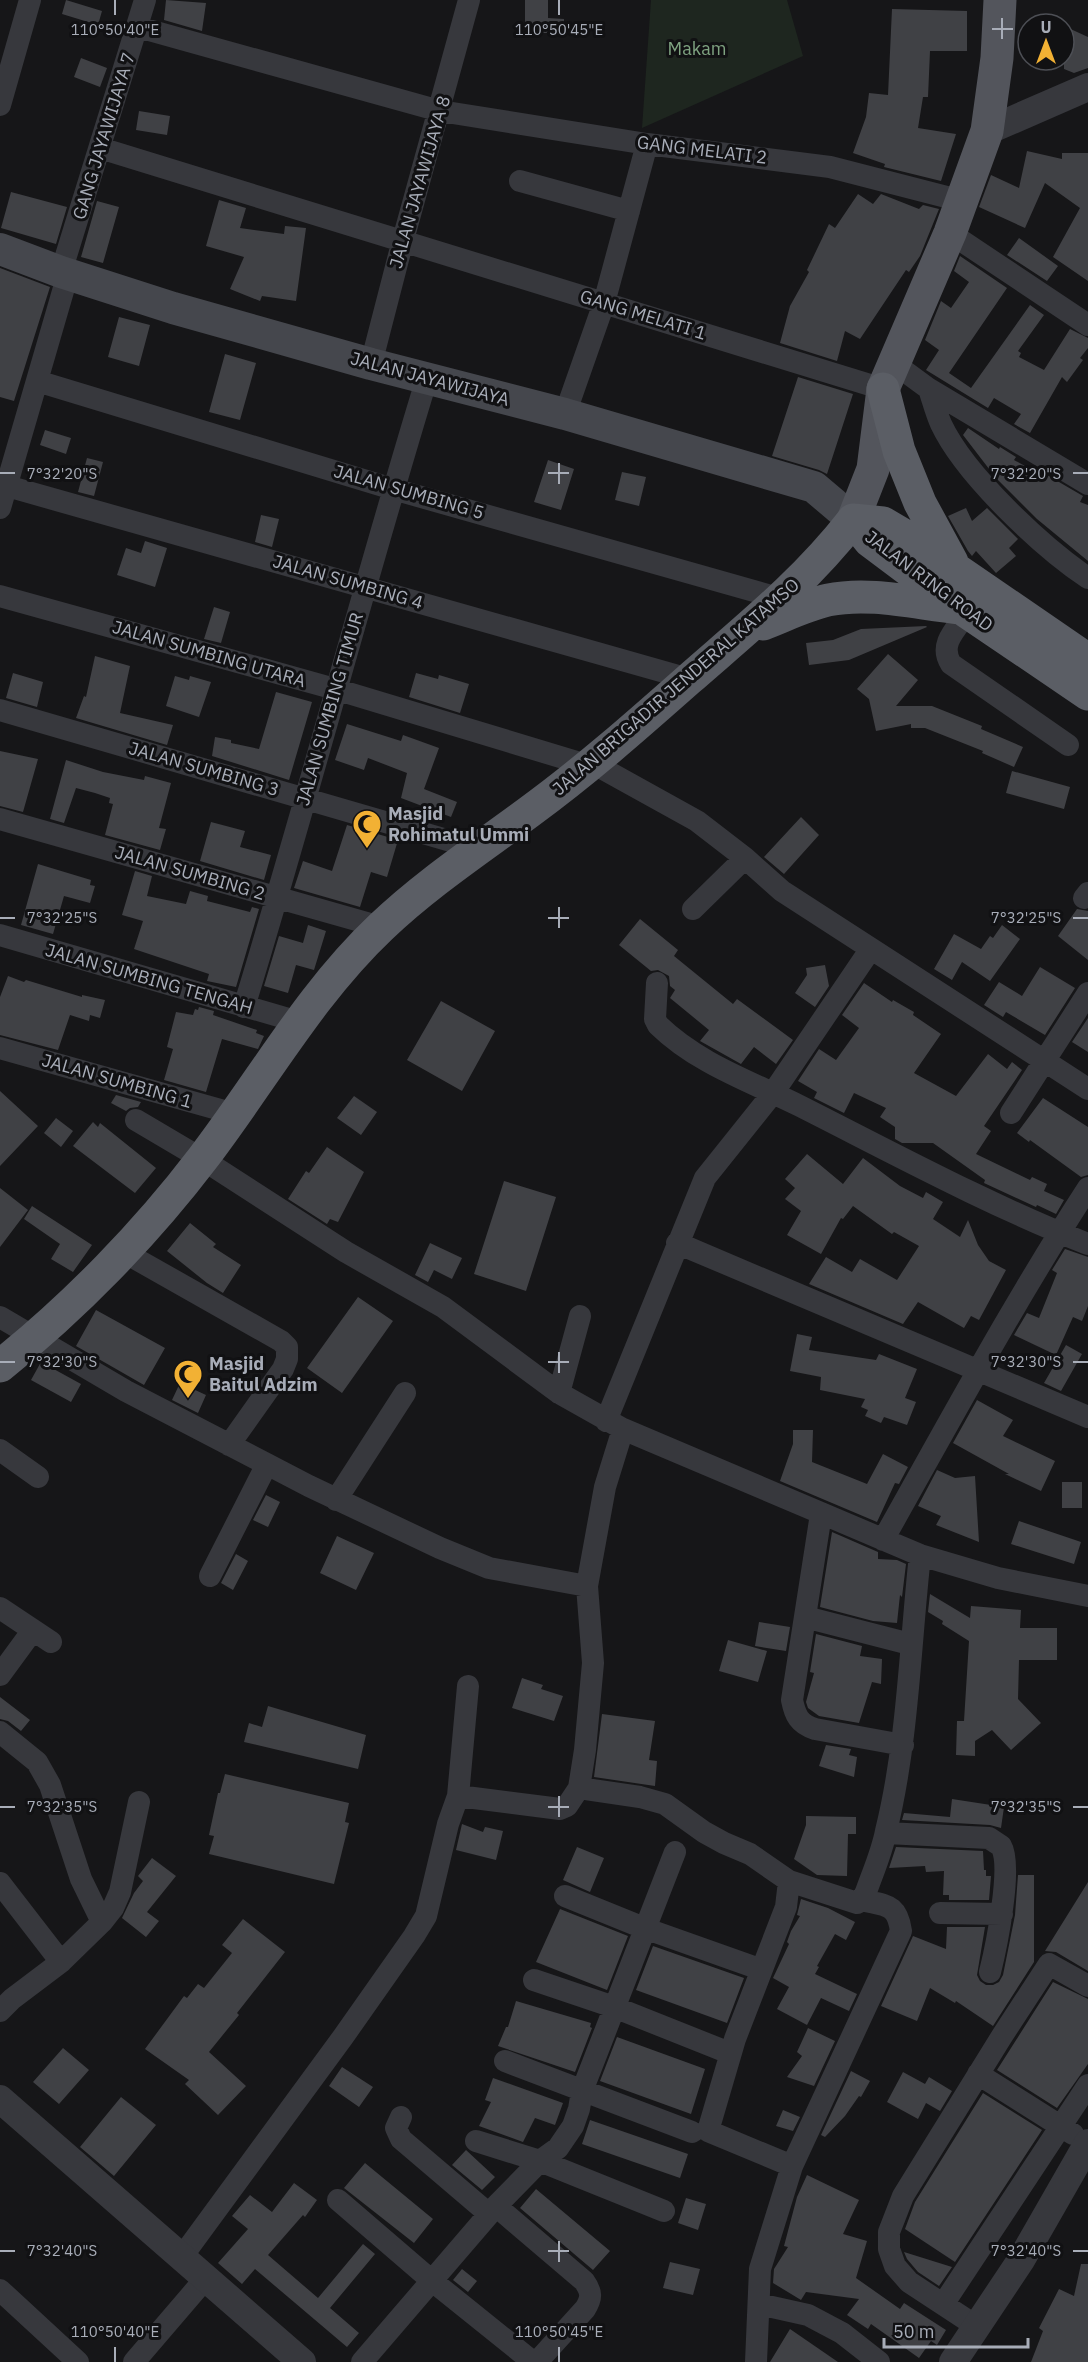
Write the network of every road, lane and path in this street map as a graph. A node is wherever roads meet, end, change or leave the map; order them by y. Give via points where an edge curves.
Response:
1 (30, 0) edge
2 (145, 0) edge
3 (469, 0) edge
4 (1000, 0) edge
5 (138, 27) junction
6 (1088, 87) edge
7 (0, 105) edge
8 (440, 111) junction
9 (987, 131) junction
10 (647, 144) junction
11 (100, 148) junction
12 (520, 182) dead end
13 (962, 201) junction
14 (629, 211) junction
15 (950, 233) junction
16 (403, 240) junction
17 (0, 249) edge
18 (65, 273) junction
19 (604, 303) junction
20 (1088, 325) edge
21 (371, 364) junction
22 (889, 376) junction
23 (427, 378) junction
24 (37, 381) junction
25 (928, 389) junction
26 (565, 414) junction
27 (1088, 484) edge
28 (7, 486) junction
29 (393, 489) junction
30 (0, 508) edge
31 (853, 520) junction
32 (957, 570) junction
33 (1088, 578) edge
34 (364, 586) junction
35 (0, 596) edge
36 (782, 599) junction
37 (965, 610) junction
38 (747, 630) junction
39 (1088, 660) edge
40 (689, 679) junction
41 (335, 689) junction
42 (1088, 694) edge
43 (0, 710) edge
44 (1068, 745) dead end
45 (592, 765) junction
46 (304, 798) junction
47 (0, 819) edge
48 (478, 849) junction
49 (745, 858) junction
50 (278, 898) junction
51 (693, 909) dead end
52 (381, 927) junction
53 (0, 934) edge
54 (870, 950) junction
55 (657, 983) dead end
56 (1088, 993) edge
57 (244, 1007) junction
58 (299, 1022) junction
59 (0, 1048) edge
60 (1044, 1062) junction
61 (1088, 1089) edge
62 (773, 1092) junction
63 (1011, 1113) dead end
64 (235, 1114) junction
65 (136, 1120) dead end
66 (202, 1159) junction
67 (1088, 1188) edge
68 (1059, 1232) junction
69 (677, 1243) junction
70 (1088, 1244) edge
71 (122, 1251) junction
72 (580, 1316) dead end
73 (0, 1317) edge
74 (35, 1338) junction
75 (0, 1366) edge
76 (978, 1371) junction
77 (405, 1393) dead end
78 (559, 1393) junction
79 (1088, 1418) edge
80 (614, 1425) junction
81 (230, 1445) junction
82 (0, 1450) edge
83 (267, 1464) junction
84 (38, 1477) dead end
85 (336, 1500) junction
86 (821, 1514) junction
87 (884, 1540) junction
88 (920, 1555) junction
89 (210, 1576) dead end
90 (587, 1586) junction
91 (1088, 1596) edge
92 (0, 1608) edge
93 (805, 1617) junction
94 (910, 1644) junction
95 (0, 1675) edge
96 (468, 1686) dead end
97 (0, 1732) edge
98 (903, 1745) junction
99 (579, 1788) junction
100 (458, 1796) junction
101 (139, 1802) dead end
102 (886, 1833) junction
103 (675, 1852) dead end
104 (789, 1881) junction
105 (0, 1883) edge
106 (565, 1896) dead end
107 (862, 1900) junction
108 (940, 1913) dead end
109 (1002, 1914) junction
110 (102, 1922) junction
111 (644, 1928) junction
112 (61, 1962) junction
113 (753, 1967) dead end
114 (990, 1972) dead end
115 (534, 1980) dead end
116 (1088, 1986) edge
117 (4, 1999) edge
118 (614, 2007) junction
119 (722, 2050) dead end
120 (505, 2061) dead end
121 (978, 2074) junction
122 (1088, 2085) edge
123 (582, 2091) junction
124 (0, 2099) edge
125 (401, 2116) dead end
126 (1062, 2127) junction
127 (692, 2132) dead end
128 (476, 2141) dead end
129 (1088, 2143) edge
130 (540, 2161) junction
131 (792, 2166) junction
132 (338, 2200) dead end
133 (493, 2210) junction
134 (664, 2211) dead end
135 (181, 2258) junction
136 (205, 2279) junction
137 (431, 2280) junction
138 (0, 2290) edge
139 (944, 2303) junction
140 (759, 2304) junction
141 (976, 2326) junction
142 (299, 2361) edge
143 (78, 2362) edge
144 (134, 2362) edge
145 (362, 2362) edge
146 (535, 2362) edge
147 (756, 2362) edge
148 (879, 2362) edge
149 (954, 2362) edge

1 - 7 street
2 - 5 street, GANG JAYAWIJAYA 7
3 - 8 street, JALAN JAYAWIJAYA 8
4 - 9 main road
5 - 8 street, GANG MELATI 2
5 - 11 street, GANG JAYAWIJAYA 7
6 - 9 street
8 - 10 street, GANG MELATI 2
8 - 16 street, JALAN JAYAWIJAYA 8
9 - 13 main road
10 - 13 street, GANG MELATI 2 via 830,167
10 - 14 street
11 - 16 street, GANG MELATI 1
11 - 18 street, GANG JAYAWIJAYA 7
12 - 14 street
13 - 15 main road
14 - 19 street
15 - 20 street
15 - 22 main road
16 - 19 street, GANG MELATI 1
16 - 21 street, JALAN JAYAWIJAYA 8
17 - 18 main road, JALAN JAYAWIJAYA
18 - 21 main road, JALAN JAYAWIJAYA
18 - 24 street, GANG JAYAWIJAYA 7
19 - 22 street, GANG MELATI 1
19 - 26 street
21 - 23 main road, JALAN JAYAWIJAYA
22 - 25 street
22 - 31 main road via 873,470
22 - 32 highway via 899,451 916,495
23 - 26 main road, JALAN JAYAWIJAYA
23 - 29 street, JALAN SUMBING TIMUR
24 - 28 street, GANG JAYAWIJAYA 7
24 - 29 street, JALAN SUMBING 5
25 - 27 street
25 - 33 street via 941,424 964,460 1014,516
26 - 31 main road, JALAN JAYAWIJAYA via 814,487
28 - 30 street, GANG JAYAWIJAYA 7
28 - 34 street, JALAN SUMBING 4
29 - 34 street, JALAN SUMBING TIMUR
29 - 36 street, JALAN SUMBING 5
31 - 32 highway, JALAN RING ROAD via 883,523
31 - 36 highway, JALAN BRIGADIR JENDERAL KATAMSO
31 - 37 highway, JALAN RING ROAD via 870,541
32 - 39 highway, JALAN RING ROAD
34 - 40 street, JALAN SUMBING 4
34 - 41 street, JALAN SUMBING TIMUR
35 - 41 street, JALAN SUMBING UTARA
36 - 38 highway, JALAN BRIGADIR JENDERAL KATAMSO
37 - 38 highway via 853,597 827,600
37 - 42 highway, JALAN RING ROAD
37 - 44 street via 945,649 951,664
38 - 40 highway, JALAN BRIGADIR JENDERAL KATAMSO
40 - 45 highway, JALAN BRIGADIR JENDERAL KATAMSO
41 - 45 street, JALAN SUMBING UTARA
41 - 46 street, JALAN SUMBING TIMUR
43 - 46 street, JALAN SUMBING 3
45 - 48 highway, JALAN BRIGADIR JENDERAL KATAMSO
45 - 49 street, JALAN SUMBING UTARA via 697,821
46 - 48 street, JALAN SUMBING 3
46 - 50 street, JALAN SUMBING TIMUR
47 - 50 street, JALAN SUMBING 2
48 - 52 highway, JALAN BRIGADIR JENDERAL KATAMSO
49 - 51 street
49 - 54 street, JALAN SUMBING UTARA via 782,891
50 - 52 street, JALAN SUMBING 2
50 - 57 street, JALAN SUMBING TIMUR
52 - 58 highway, JALAN BRIGADIR JENDERAL KATAMSO
53 - 57 street, JALAN SUMBING TENGAH
54 - 60 street, JALAN SUMBING UTARA
54 - 62 street
55 - 62 street via 655,1019 667,1033 717,1068
56 - 60 street
57 - 58 street, JALAN SUMBING TENGAH
58 - 64 highway, JALAN BRIGADIR JENDERAL KATAMSO
59 - 64 street, JALAN SUMBING 1
60 - 61 street, JALAN SUMBING UTARA
60 - 63 street
62 - 68 street via 954,1184
62 - 69 street via 705,1178
64 - 66 highway, JALAN BRIGADIR JENDERAL KATAMSO
65 - 66 street
66 - 71 highway, JALAN BRIGADIR JENDERAL KATAMSO
66 - 78 street via 346,1252 443,1307
67 - 68 street
68 - 70 street
68 - 76 street
69 - 76 street
69 - 80 street
71 - 74 highway, JALAN BRIGADIR JENDERAL KATAMSO
71 - 81 street via 287,1347 284,1369
72 - 78 street
73 - 74 street
74 - 75 highway, JALAN BRIGADIR JENDERAL KATAMSO
74 - 81 street
76 - 79 street
76 - 87 street
77 - 85 street
78 - 80 street
80 - 86 street
80 - 90 street
81 - 83 street
82 - 84 street
83 - 85 street
83 - 89 street
85 - 90 street via 489,1568
86 - 87 street
86 - 93 street
87 - 88 street
88 - 91 street via 998,1578
88 - 94 street
90 - 99 street via 593,1663
92 - 95 street via 42,1636
93 - 94 street
93 - 98 street via 792,1700 799,1720 815,1729
94 - 98 street
96 - 100 street
97 - 110 street via 37,1762 46,1777 81,1879
98 - 102 street
99 - 100 street via 567,1806 560,1809
99 - 104 street via 665,1804 704,1832 750,1854
100 - 135 street via 426,1916 344,2037
101 - 110 street via 120,1892
102 - 107 street
102 - 109 street via 996,1841 1005,1858
103 - 111 street
104 - 107 street via 857,1903
104 - 131 street via 786,1907 735,2039 708,2131
105 - 112 street
106 - 111 street
107 - 131 street via 893,1909 901,1931
108 - 109 street
109 - 114 street
110 - 112 street
111 - 113 street
111 - 118 street
112 - 117 street
115 - 118 street
116 - 121 street via 1049,1964
118 - 119 street
118 - 123 street
120 - 123 street
121 - 126 street
121 - 139 street via 903,2196 889,2232 895,2266 909,2282
122 - 126 street
123 - 127 street
123 - 130 street via 573,2126 558,2148
124 - 135 street
125 - 133 street via 396,2128 401,2139
126 - 129 street
126 - 139 street
128 - 130 street
129 - 141 street via 1021,2260
130 - 133 street
130 - 134 street
131 - 140 street via 760,2269
132 - 137 street
133 - 137 street
133 - 146 street via 584,2281 591,2294 585,2309
135 - 136 street
136 - 142 street
136 - 144 street
137 - 145 street
137 - 146 street
138 - 143 street
139 - 141 street
140 - 147 street
140 - 148 street via 808,2315 842,2333
141 - 149 street

